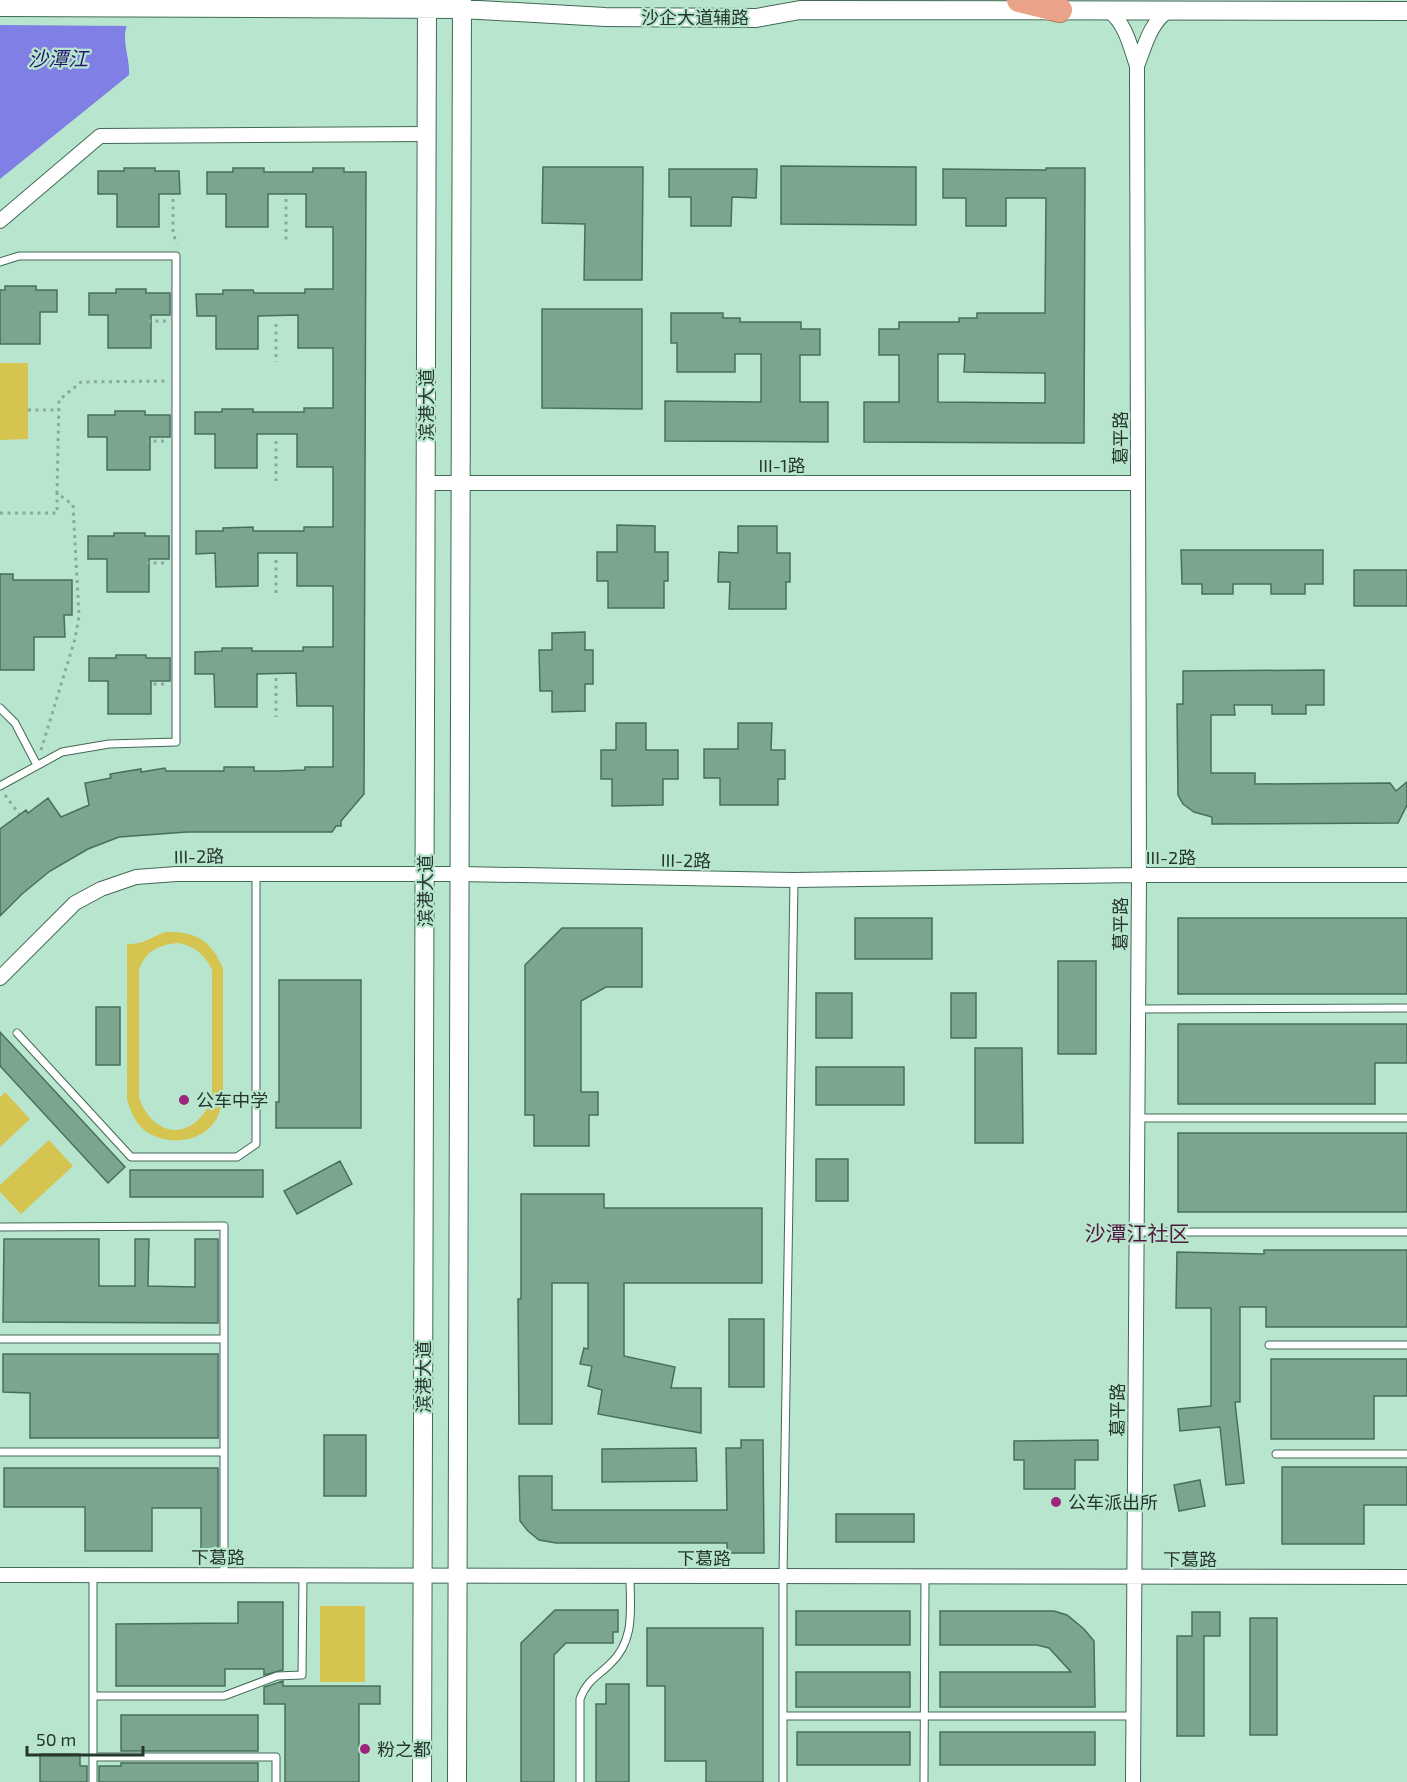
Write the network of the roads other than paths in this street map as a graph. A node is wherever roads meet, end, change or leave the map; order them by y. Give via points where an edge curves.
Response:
1 (1019, 0) edge
2 (427, 4) edge
3 (462, 4) edge
4 (0, 7) edge
5 (1060, 10) junction
6 (1108, 11) junction
7 (1168, 11) junction
8 (1407, 11) edge
9 (1137, 66) junction
10 (427, 134) junction
11 (0, 221) edge
12 (0, 262) edge
13 (426, 483) junction
14 (461, 483) junction
15 (1138, 483) junction
16 (0, 708) edge
17 (37, 765) junction
18 (0, 787) edge
19 (256, 874) junction
20 (425, 874) junction
21 (460, 874) junction
22 (1139, 875) junction
23 (1407, 875) edge
24 (794, 880) junction
25 (0, 978) edge
26 (1407, 1008) edge
27 (1138, 1009) junction
28 (17, 1033) dead end
29 (1137, 1118) junction
30 (1407, 1118) edge
31 (0, 1227) edge
32 (1136, 1232) junction
33 (1407, 1232) edge
34 (0, 1338) edge
35 (224, 1339) junction
36 (1269, 1345) dead end
37 (1407, 1345) edge
38 (0, 1452) edge
39 (224, 1452) junction
40 (1276, 1454) dead end
41 (1407, 1454) edge
42 (0, 1575) edge
43 (93, 1575) junction
44 (224, 1575) junction
45 (303, 1575) junction
46 (423, 1575) junction
47 (458, 1575) junction
48 (630, 1576) junction
49 (783, 1576) junction
50 (925, 1576) junction
51 (1134, 1576) junction
52 (1407, 1577) edge
53 (93, 1696) junction
54 (783, 1716) junction
55 (924, 1716) junction
56 (1133, 1716) junction
57 (93, 1757) junction
58 (93, 1782) edge
59 (276, 1782) edge
60 (422, 1782) edge
61 (457, 1782) edge
62 (580, 1782) edge
63 (783, 1782) edge
64 (924, 1782) edge
65 (1133, 1782) edge

1 - 5 highway
2 - 3 main road, 沙企大道辅路
2 - 4 main road, 沙企大道辅路
2 - 10 main road, 滨港大道
3 - 5 main road, 沙企大道辅路 via 605,17 756,18 800,10
3 - 14 main road, 滨港大道
5 - 6 main road, 沙企大道辅路
6 - 7 main road, 沙企大道辅路
6 - 9 street, 葛平路 via 1123,26
7 - 8 main road, 沙企大道辅路
7 - 9 street, 葛平路 via 1153,26
9 - 15 street, 葛平路
10 - 11 street via 100,136
10 - 13 main road, 滨港大道
12 - 17 lane via 19,256 176,256 176,742 109,744 62,752
13 - 14 street, III-1路
13 - 20 main road, 滨港大道
14 - 15 street, III-1路
14 - 21 main road, 滨港大道
15 - 22 street, 葛平路
16 - 17 lane via 15,723
17 - 18 lane
19 - 20 street, III-2路
19 - 25 street, III-2路 via 136,877 101,889 75,903
19 - 28 lane via 256,1144 237,1157 131,1157
20 - 21 street, III-2路
20 - 46 main road, 滨港大道
21 - 24 street, III-2路
21 - 47 main road, 滨港大道
22 - 23 street, III-2路
22 - 24 street, III-2路
22 - 27 street, 葛平路
24 - 49 lane
26 - 27 lane
27 - 29 street, 葛平路
29 - 30 lane
29 - 32 street, 葛平路
31 - 35 lane via 224,1226
32 - 33 lane
32 - 51 street, 葛平路
34 - 35 lane
35 - 39 lane
36 - 37 lane
38 - 39 lane
39 - 44 lane
40 - 41 lane
42 - 43 street, 下葛路
43 - 44 street, 下葛路
43 - 53 lane
44 - 45 street, 下葛路
45 - 46 street, 下葛路
45 - 53 lane via 302,1675 277,1676 224,1696
46 - 47 street, 下葛路
46 - 60 main road, 滨港大道
47 - 48 street, 下葛路
47 - 61 main road, 滨港大道
48 - 49 street, 下葛路
48 - 62 lane via 630,1632 621,1653 585,1686 580,1699
49 - 50 street, 下葛路
49 - 54 lane
50 - 51 street, 下葛路
50 - 55 lane
51 - 52 street, 下葛路
51 - 56 street, 葛平路
53 - 57 lane
54 - 55 lane
54 - 63 lane
55 - 56 lane
55 - 64 lane
56 - 65 street, 葛平路
57 - 58 lane
57 - 59 lane via 276,1757

